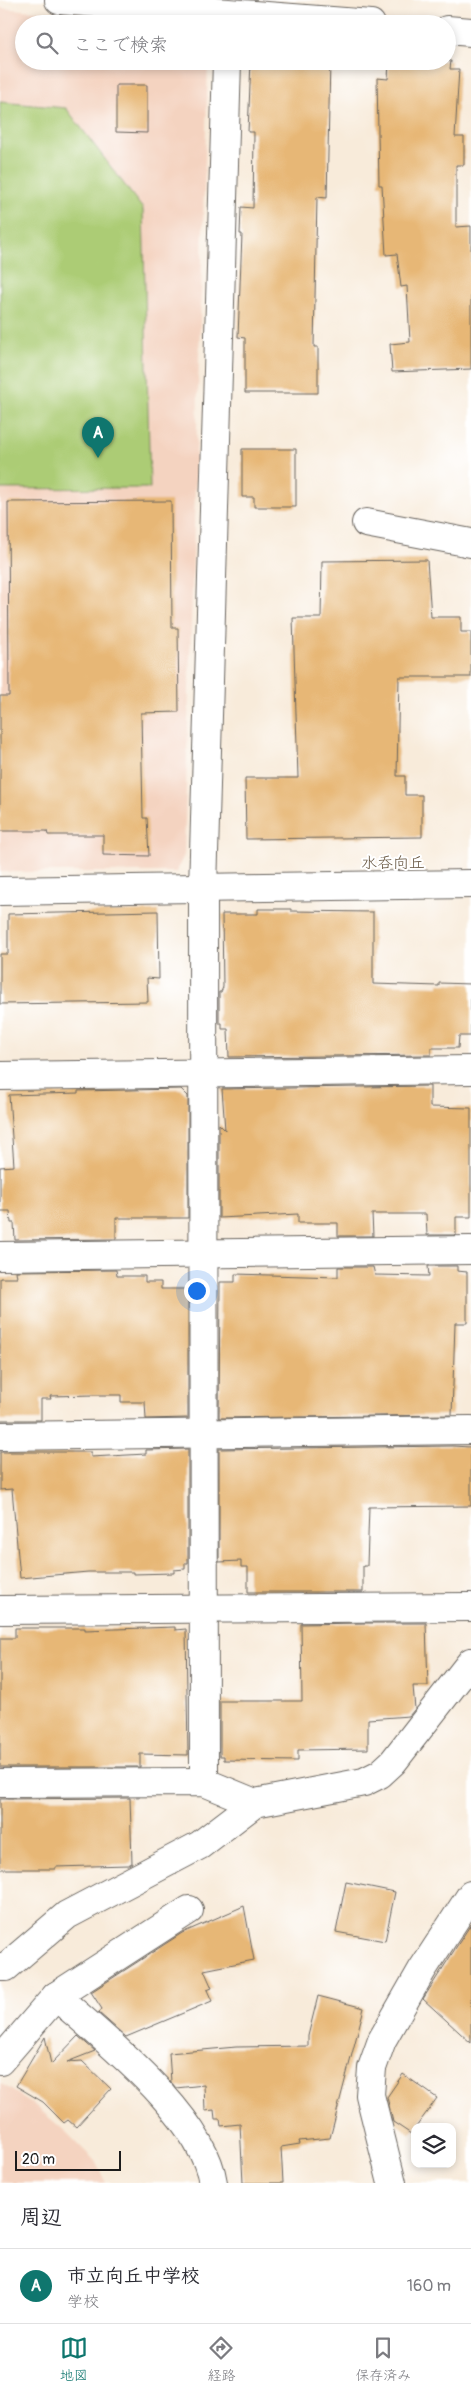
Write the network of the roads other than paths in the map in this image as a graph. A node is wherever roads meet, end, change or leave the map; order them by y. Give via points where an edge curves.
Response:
1 (59, 0) edge
2 (228, 12) edge
3 (264, 15) edge
4 (456, 31) edge
5 (471, 32) edge
6 (227, 70) edge
7 (366, 523) dead end
8 (471, 543) edge
9 (471, 884) edge
10 (202, 888) junction
11 (0, 891) edge
12 (471, 1070) edge
13 (202, 1073) junction
14 (0, 1076) edge
15 (471, 1250) edge
16 (203, 1254) junction
17 (0, 1256) edge
18 (471, 1430) edge
19 (203, 1433) junction
20 (0, 1436) edge
21 (471, 1607) edge
22 (0, 1610) edge
23 (204, 1610) junction
24 (471, 1662) edge
25 (204, 1782) junction
26 (0, 1783) edge
27 (255, 1803) junction
28 (471, 1897) edge
29 (188, 1910) dead end
30 (2, 1971) edge
31 (56, 1996) junction
32 (0, 2061) edge
33 (213, 2183) edge
34 (392, 2183) edge

1 - 2 street
2 - 3 street
4 - 5 street
6 - 10 street
7 - 8 street
9 - 10 street
10 - 11 street
10 - 13 street
12 - 13 street
13 - 14 street
13 - 16 street
15 - 16 street
16 - 17 street
16 - 19 street
18 - 19 street
19 - 20 street
19 - 23 street
21 - 23 street
22 - 23 street
23 - 25 street
24 - 27 street via 393,1762 380,1774 364,1782
25 - 26 street
25 - 27 street
27 - 30 street via 200,1845 68,1915
28 - 34 street via 422,1970 382,2040 372,2068 370,2095
29 - 31 street
31 - 32 street
31 - 33 street via 141,2071 194,2136 211,2167

